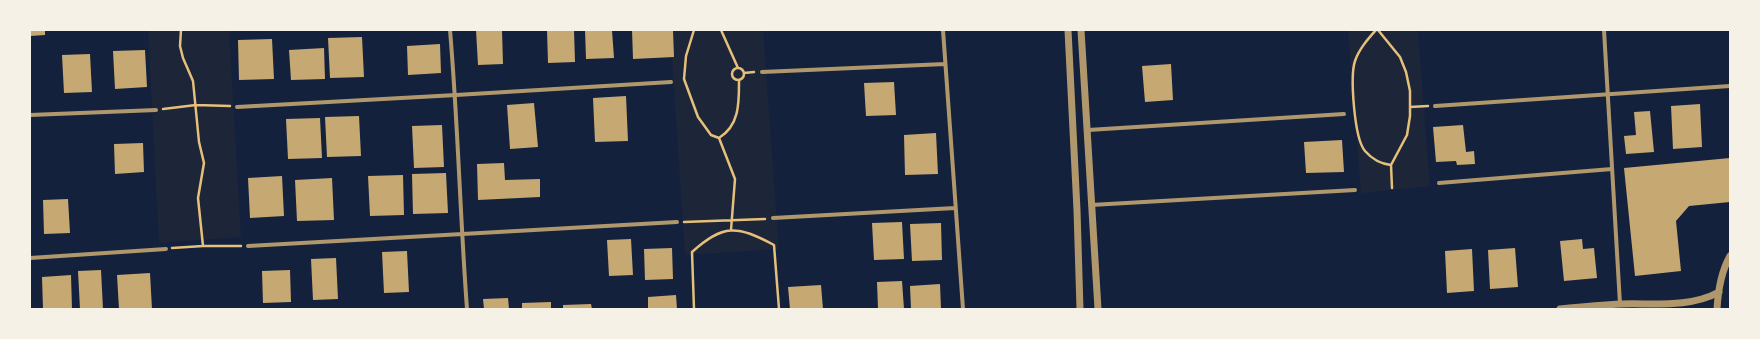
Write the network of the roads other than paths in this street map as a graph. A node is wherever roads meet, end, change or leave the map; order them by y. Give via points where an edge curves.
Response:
1 (450, 30) edge
2 (943, 30) edge
3 (1068, 30) edge
4 (1081, 30) edge
5 (1604, 30) edge
6 (945, 64) junction
7 (762, 72) dead end
8 (671, 82) dead end
9 (1730, 86) edge
10 (1608, 94) junction
11 (456, 96) junction
12 (1435, 106) road end
13 (237, 107) road end
14 (156, 110) road end
15 (1344, 114) dead end
16 (30, 115) edge
17 (1088, 130) junction
18 (1612, 169) junction
19 (1439, 183) dead end
20 (1355, 190) dead end
21 (1091, 205) junction
22 (955, 208) junction
23 (773, 218) road end
24 (677, 222) road end
25 (461, 234) junction
26 (248, 246) road end
27 (166, 249) road end
28 (1730, 256) edge
29 (30, 258) edge
30 (1718, 292) junction
31 (1620, 304) junction
32 (466, 309) edge
33 (963, 309) edge
34 (1080, 309) edge
35 (1098, 309) edge
36 (1560, 309) edge
37 (1717, 309) edge

1 - 11 street
2 - 6 street
3 - 34 street via 1078,210
4 - 17 street
5 - 10 street
6 - 7 street
6 - 22 street
8 - 11 street
9 - 10 street
10 - 12 street
10 - 18 street
11 - 13 street
11 - 25 street
14 - 16 street
15 - 17 street
17 - 21 street
18 - 19 street
18 - 31 street
20 - 21 street
21 - 35 street
22 - 23 street
22 - 33 street
24 - 25 street
25 - 26 street
25 - 32 street
27 - 29 street
28 - 30 street
30 - 31 street via 1709,298 1687,302
30 - 37 street
31 - 36 street

